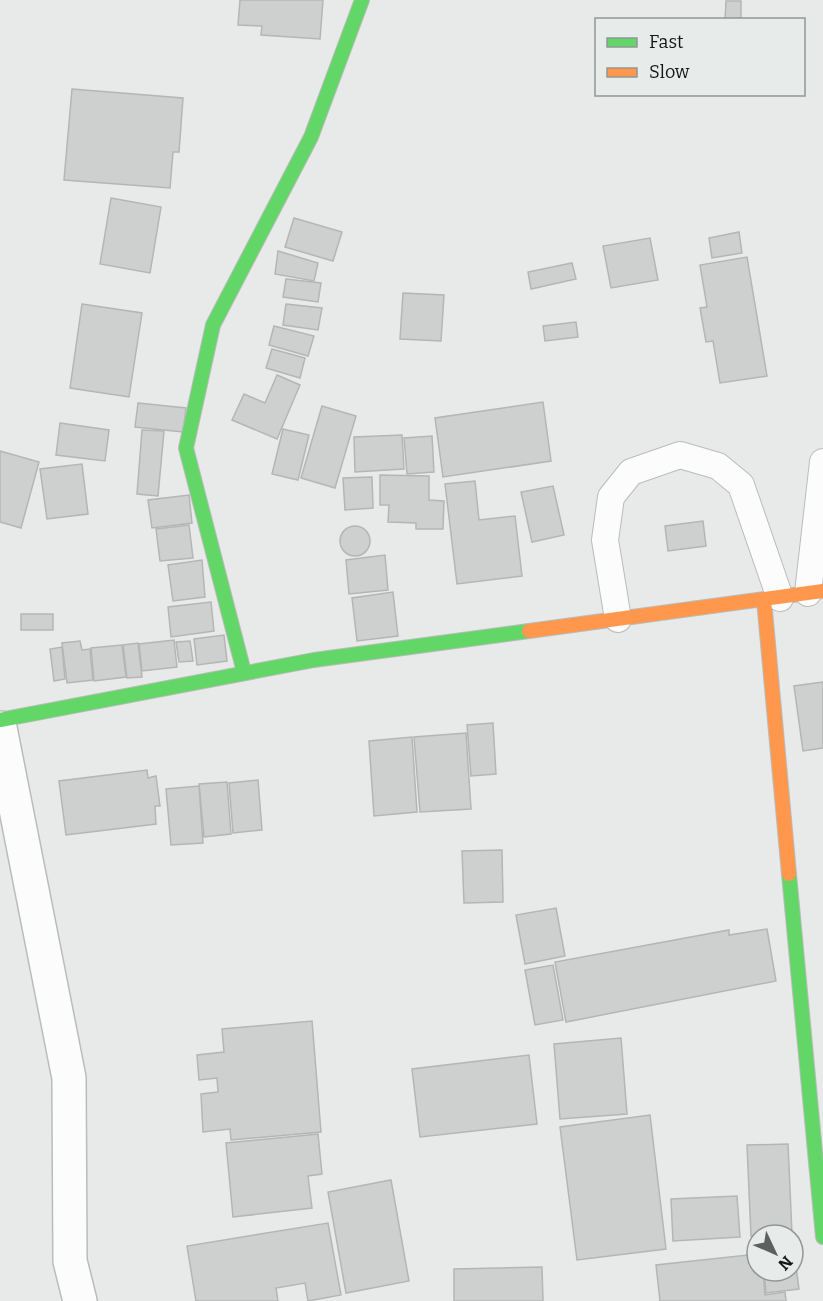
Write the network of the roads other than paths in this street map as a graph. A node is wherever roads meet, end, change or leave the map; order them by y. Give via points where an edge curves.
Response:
1 (365, 2) edge
2 (823, 462) edge
3 (815, 592) edge
4 (772, 599) junction
5 (618, 619) junction
6 (244, 672) junction
7 (0, 720) edge
8 (0, 729) edge
9 (823, 1237) edge
10 (80, 1301) edge

1 - 6 street via 311,137 213,325 186,448
2 - 3 lane
3 - 4 street
4 - 5 street
4 - 5 lane via 741,485 718,465 680,455 631,472 611,497 605,540
4 - 9 street
5 - 6 street
6 - 7 street
8 - 10 street via 69,1078 70,1261

